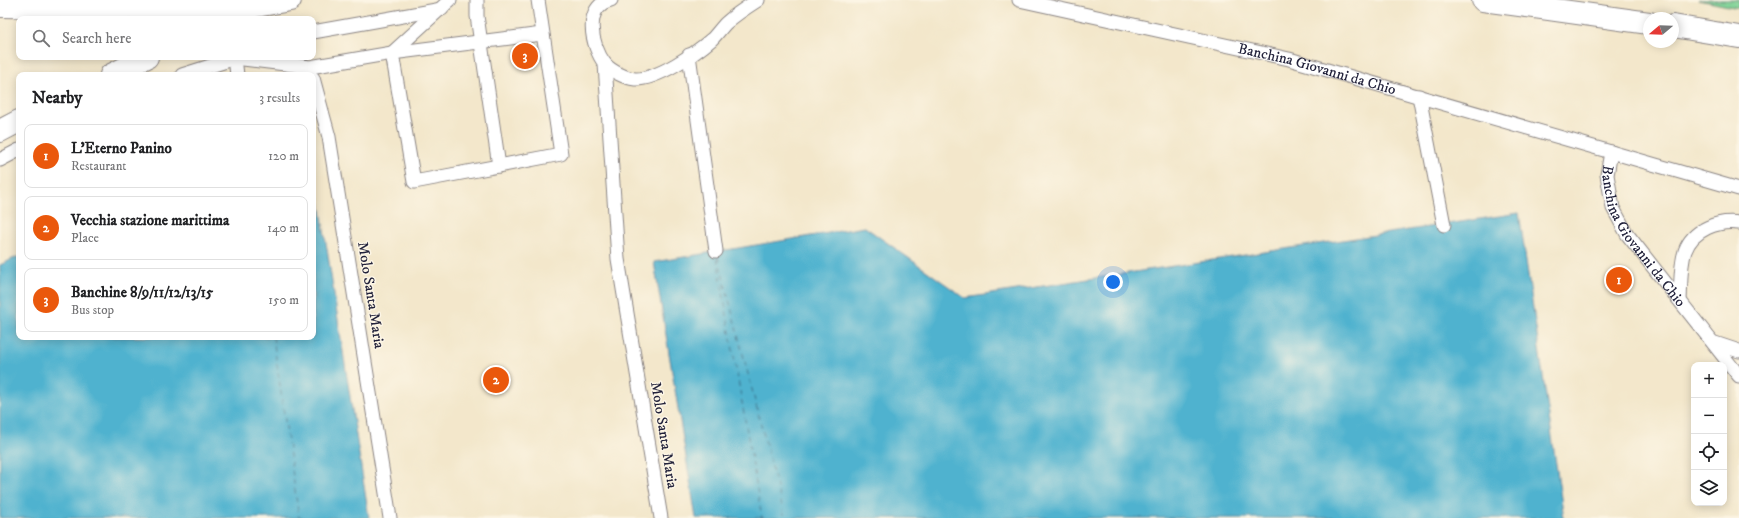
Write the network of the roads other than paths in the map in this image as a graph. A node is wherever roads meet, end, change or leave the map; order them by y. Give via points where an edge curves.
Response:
1 (290, 0) edge
2 (477, 0) edge
3 (538, 0) edge
4 (611, 0) edge
5 (758, 0) edge
6 (1019, 0) edge
7 (1482, 0) edge
8 (446, 4) edge
9 (0, 6) edge
10 (256, 6) junction
11 (148, 13) edge
12 (234, 16) edge
13 (1643, 22) edge
14 (1679, 27) edge
15 (316, 31) edge
16 (542, 34) junction
17 (1739, 37) edge
18 (481, 41) junction
19 (392, 53) junction
20 (689, 55) junction
21 (141, 60) edge
22 (231, 60) edge
23 (237, 60) edge
24 (247, 60) edge
25 (605, 64) junction
26 (117, 72) edge
27 (192, 72) edge
28 (238, 72) edge
29 (307, 72) edge
30 (316, 72) edge
31 (316, 88) edge
32 (1419, 96) junction
33 (16, 122) edge
34 (0, 130) edge
35 (16, 152) edge
36 (1611, 152) junction
37 (0, 160) edge
38 (499, 166) junction
39 (1739, 189) edge
40 (1739, 223) edge
41 (1444, 225) dead end
42 (716, 251) dead end
43 (1680, 300) junction
44 (1715, 343) junction
45 (1739, 351) edge
46 (1739, 376) edge
47 (659, 502) junction
48 (390, 518) edge
49 (656, 518) edge
50 (661, 518) edge

1 - 10 street
2 - 18 lane
3 - 16 lane
4 - 25 lane via 596,7 592,20 598,50
5 - 20 lane via 742,10 712,39
6 - 32 lane, Banchina Giovanni da Chio via 1289,59
7 - 13 street
8 - 15 lane
8 - 19 lane
9 - 11 street
10 - 11 street
10 - 12 street
14 - 17 street
16 - 18 lane
16 - 38 lane via 561,154
18 - 19 lane
18 - 38 lane
19 - 30 lane
19 - 38 lane via 414,182
20 - 25 lane via 670,69 634,79 617,73
20 - 42 lane
21 - 26 street
22 - 27 lane
23 - 28 lane
24 - 29 lane
25 - 47 lane, Molo Santa Maria via 618,259
31 - 48 lane, Molo Santa Maria via 329,137
32 - 36 lane, Banchina Giovanni da Chio
32 - 41 lane
33 - 34 street
35 - 37 lane
36 - 39 lane, Banchina Giovanni da Chio
36 - 43 lane, Banchina Giovanni da Chio via 1607,175 1613,208 1627,234
40 - 43 lane, Banchina Giovanni da Chio via 1712,224 1685,249
43 - 44 lane
44 - 45 lane
44 - 46 lane
47 - 49 lane, Molo Santa Maria
47 - 50 lane, Molo Santa Maria

